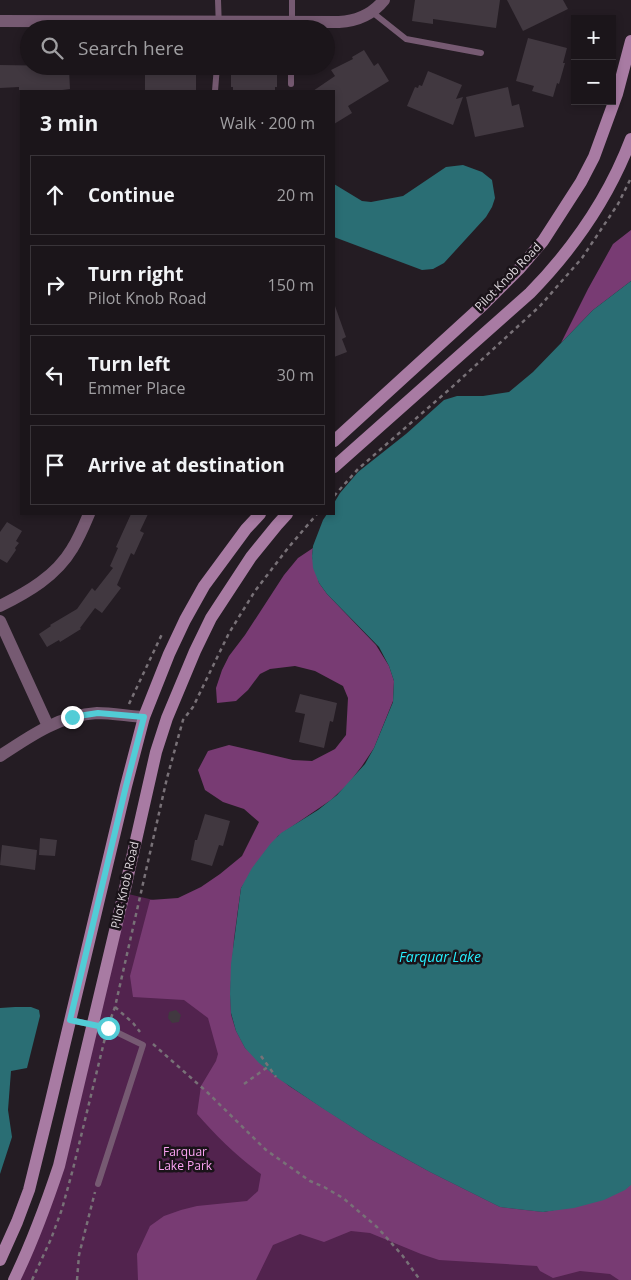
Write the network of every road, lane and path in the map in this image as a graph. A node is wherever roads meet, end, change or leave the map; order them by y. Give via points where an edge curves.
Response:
1 (218, 0) edge
2 (292, 0) edge
3 (384, 0) edge
4 (372, 12) junction
5 (219, 20) edge
6 (292, 20) edge
7 (0, 21) edge
8 (20, 21) edge
9 (335, 22) edge
10 (631, 41) edge
11 (481, 53) dead end
12 (217, 75) edge
13 (291, 75) edge
14 (291, 84) dead end
15 (216, 90) edge
16 (631, 139) edge
17 (335, 440) edge
18 (335, 466) edge
19 (89, 515) edge
20 (259, 515) edge
21 (287, 515) edge
22 (316, 515) edge
23 (0, 606) edge
24 (0, 621) edge
25 (144, 717) junction
26 (167, 718) junction
27 (48, 726) junction
28 (0, 756) edge
29 (115, 1007) junction
30 (70, 1020) junction
31 (92, 1025) junction
32 (108, 1028) junction
33 (142, 1034) dead end
34 (149, 1040) dead end
35 (261, 1056) dead end
36 (269, 1066) junction
37 (276, 1077) dead end
38 (244, 1084) dead end
39 (98, 1184) joint
40 (0, 1260) edge
41 (14, 1280) edge
42 (32, 1280) edge
43 (76, 1280) edge
44 (420, 1280) edge

1 - 5 lane
2 - 6 lane
3 - 4 street
4 - 9 street via 351,21
4 - 11 lane via 406,38
7 - 8 street
10 - 17 main road, Pilot Knob Road via 617,94 594,157 543,241 483,305
12 - 15 lane
13 - 14 lane
16 - 18 main road, Pilot Knob Road via 598,206 548,275
19 - 23 street via 72,550 59,566 24,594
20 - 25 main road, Pilot Knob Road via 204,586 169,654
21 - 26 main road, Pilot Knob Road via 251,557 211,618
22 - 29 path via 255,591 183,720
24 - 27 street
25 - 26 main road
25 - 27 street via 98,713 72,717
25 - 30 main road, Pilot Knob Road
26 - 31 main road, Pilot Knob Road via 156,752
27 - 28 street
29 - 32 path
29 - 33 path
30 - 31 lane
30 - 40 main road, Pilot Knob Road via 28,1190
31 - 32 lane
31 - 41 main road, Pilot Knob Road via 56,1175 30,1247
32 - 39 lane via 143,1045
32 - 42 path via 62,1209
34 - 44 path via 208,1092 266,1150 310,1181 343,1198 367,1218 402,1255
35 - 36 path
36 - 37 path
36 - 38 path
39 - 43 path via 79,1255

